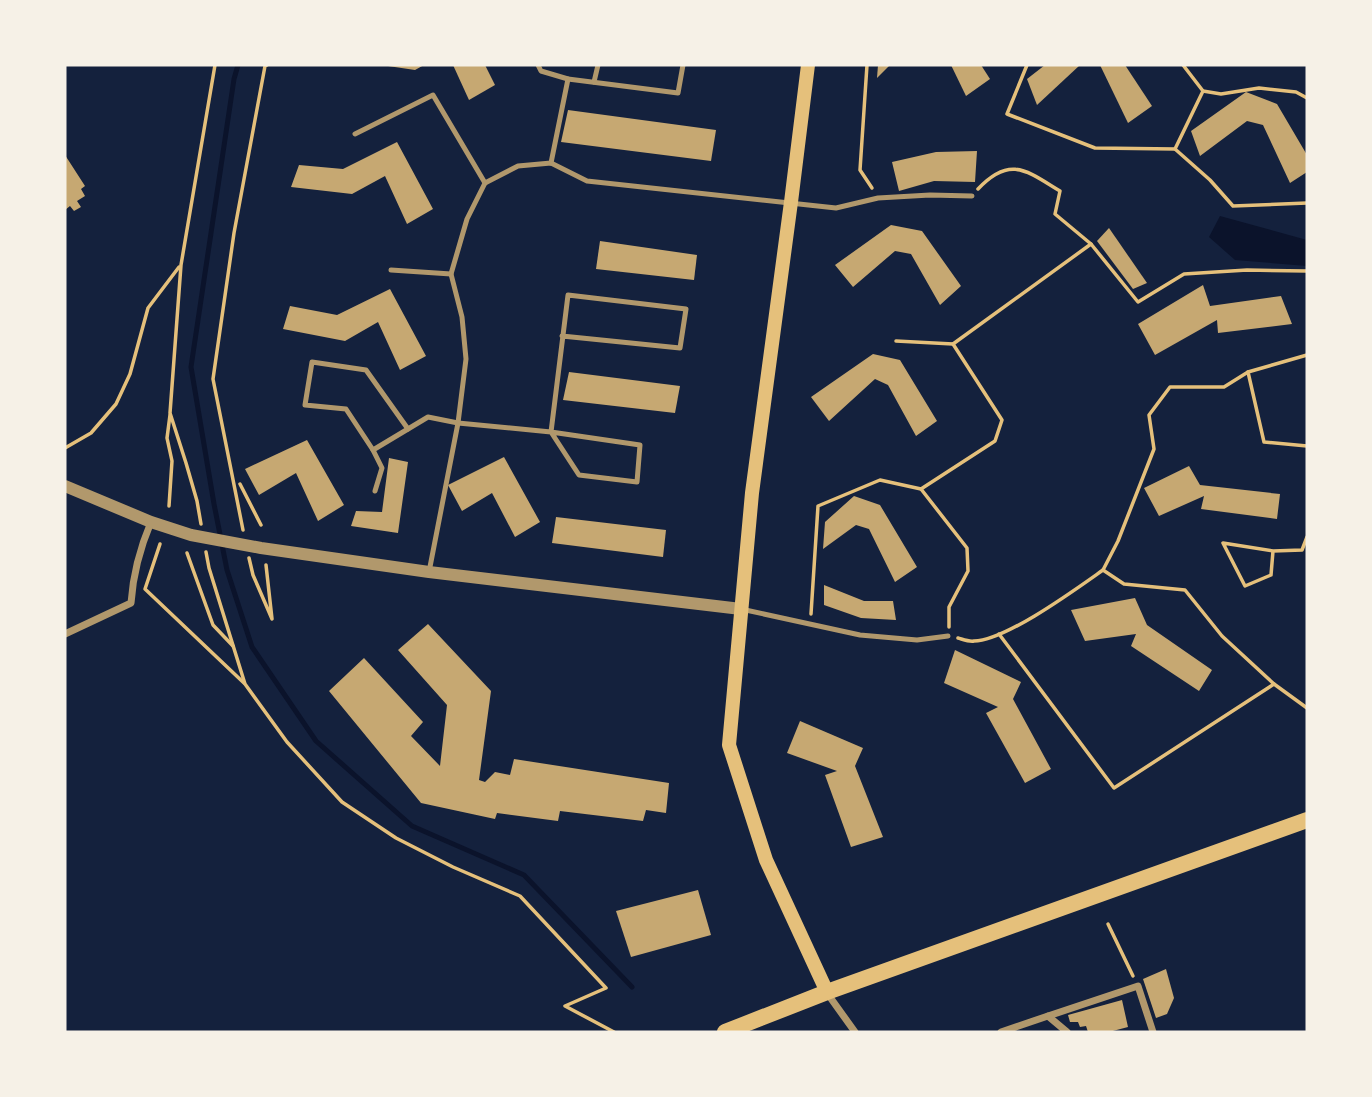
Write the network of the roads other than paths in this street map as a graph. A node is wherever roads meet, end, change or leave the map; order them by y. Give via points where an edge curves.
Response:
1 (538, 65) edge
2 (598, 65) edge
3 (682, 65) edge
4 (808, 65) edge
5 (568, 79) junction
6 (594, 82) junction
7 (355, 134) dead end
8 (551, 163) junction
9 (485, 183) junction
10 (972, 196) road end
11 (791, 202) junction
12 (391, 270) dead end
13 (451, 274) junction
14 (562, 336) junction
15 (458, 423) junction
16 (408, 429) junction
17 (551, 432) junction
18 (373, 450) junction
19 (65, 486) edge
20 (375, 491) dead end
21 (150, 522) junction
22 (429, 572) junction
23 (741, 609) junction
24 (65, 634) edge
25 (948, 636) road end
26 (1307, 820) edge
27 (827, 992) junction
28 (1048, 1016) junction
29 (725, 1032) edge
30 (855, 1032) edge
31 (1001, 1032) edge
32 (1067, 1032) edge
33 (1153, 1032) edge

1 - 5 lane via 541,71
2 - 6 lane
3 - 6 lane via 678,93
4 - 11 main road
5 - 6 lane
5 - 8 lane
7 - 9 lane via 433,96
8 - 9 lane via 518,166
8 - 11 lane via 587,181
9 - 13 lane via 467,219
10 - 11 lane via 878,198 836,208
11 - 23 main road
12 - 13 lane
13 - 15 lane via 466,359
14 - 14 lane via 568,295 686,309 680,348
14 - 17 lane
15 - 16 lane via 428,417
15 - 17 lane
15 - 22 lane
16 - 18 lane
16 - 18 lane via 366,370 312,362 305,405 346,410
17 - 17 lane via 640,445 637,482 579,475
18 - 20 lane via 382,468
19 - 21 street
21 - 22 street via 254,550
21 - 24 street via 133,578 131,603
22 - 23 street
23 - 25 lane via 860,635 917,640
23 - 27 main road via 729,746 766,860
26 - 27 main road
27 - 29 main road
27 - 30 street
28 - 31 street
28 - 32 street
28 - 33 street via 1138,986

